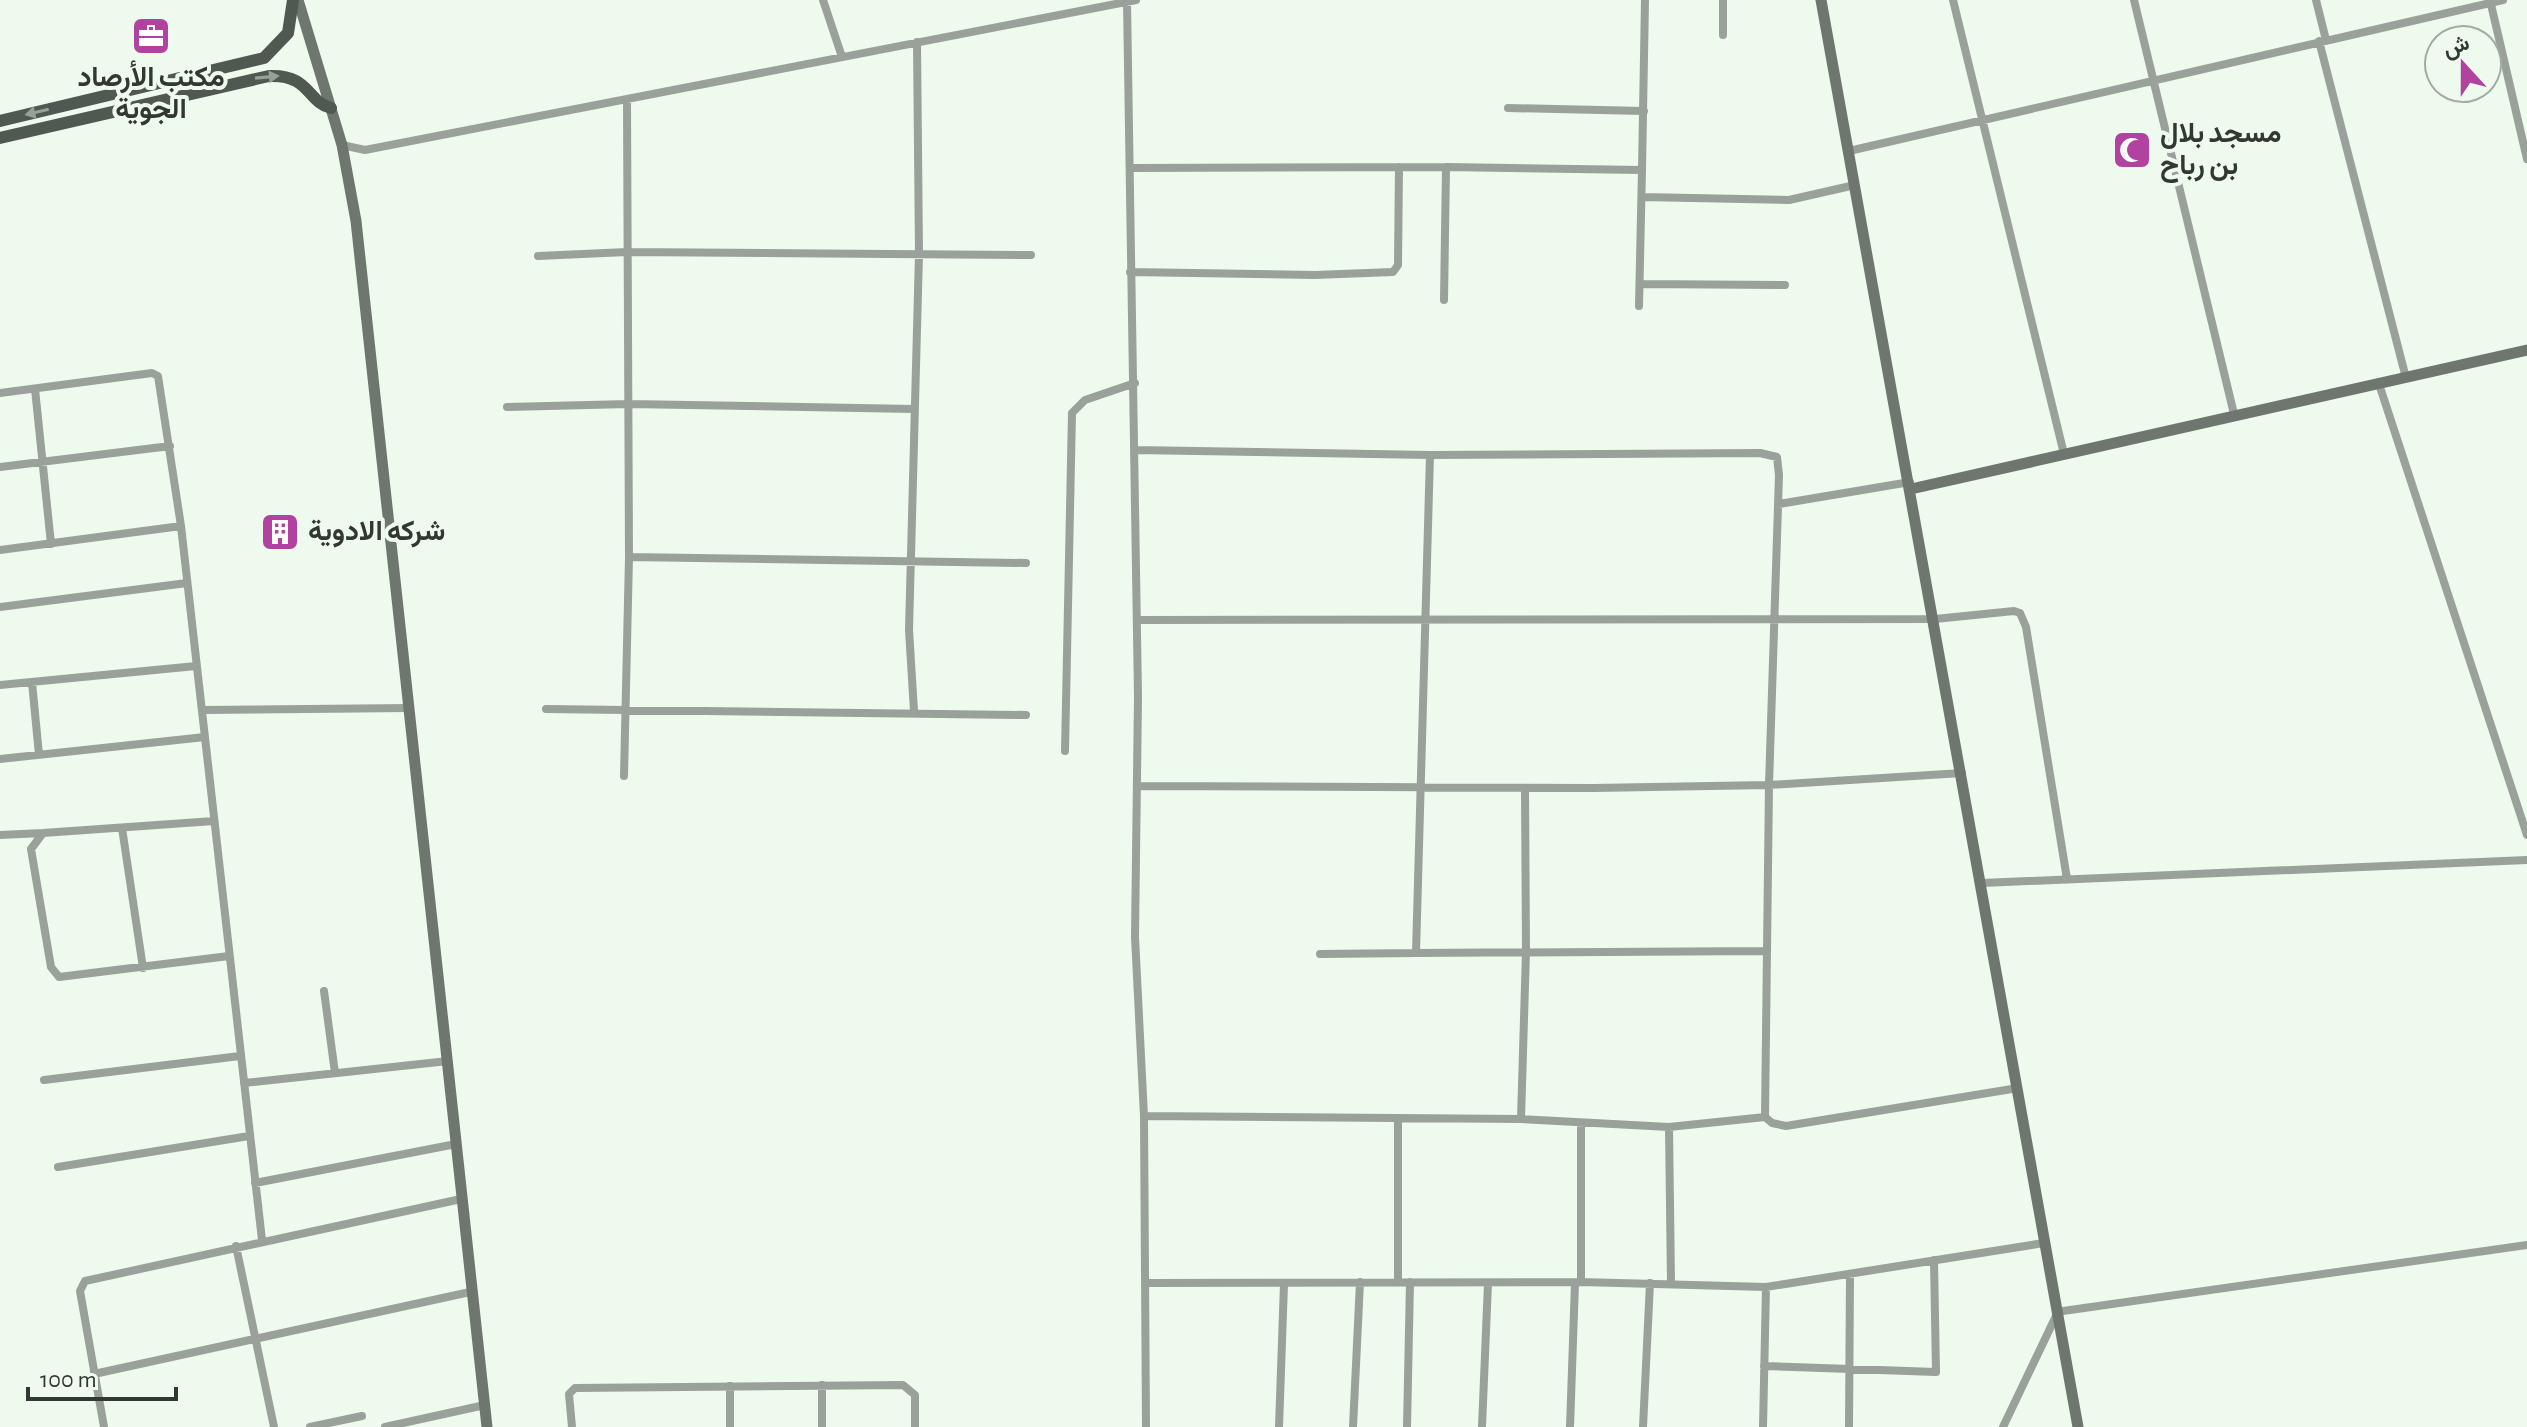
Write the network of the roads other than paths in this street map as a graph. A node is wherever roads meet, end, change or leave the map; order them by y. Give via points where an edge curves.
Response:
1 (296, 0) edge
2 (823, 0) edge
3 (1645, 0) edge
4 (1723, 0) edge
5 (1821, 0) edge
6 (1953, 0) edge
7 (2134, 0) edge
8 (2316, 0) edge
9 (2503, 0) edge
10 (1132, 1) edge
11 (2490, 1) edge
12 (1723, 35) dead end
13 (2323, 41) junction
14 (917, 42) junction
15 (842, 57) junction
16 (2153, 78) junction
17 (627, 101) junction
18 (331, 108) junction
19 (1508, 108) dead end
20 (1644, 111) junction
21 (1982, 119) junction
22 (0, 121) edge
23 (0, 138) edge
24 (342, 145) junction
25 (365, 150) junction
26 (1849, 151) junction
27 (2527, 159) edge
28 (347, 166) junction
29 (1399, 167) junction
30 (1446, 167) junction
31 (1132, 168) junction
32 (1642, 170) junction
33 (1855, 185) junction
34 (1642, 197) junction
35 (627, 252) junction
36 (919, 254) junction
37 (1031, 255) dead end
38 (538, 256) dead end
39 (1130, 272) junction
40 (1640, 284) junction
41 (1785, 285) dead end
42 (1444, 300) dead end
43 (1639, 306) dead end
44 (2527, 350) edge
45 (2406, 378) junction
46 (1135, 383) junction
47 (2379, 384) junction
48 (35, 389) junction
49 (0, 393) edge
50 (629, 404) junction
51 (507, 407) dead end
52 (914, 409) junction
53 (2234, 414) junction
54 (170, 446) junction
55 (1135, 450) junction
56 (2064, 454) junction
57 (1430, 455) junction
58 (40, 463) junction
59 (0, 467) edge
60 (1910, 485) junction
61 (1779, 504) junction
62 (181, 526) junction
63 (51, 544) junction
64 (0, 550) edge
65 (629, 557) junction
66 (912, 561) junction
67 (1026, 563) dead end
68 (187, 583) junction
69 (0, 607) edge
70 (1776, 617) junction
71 (1935, 619) junction
72 (1137, 620) junction
73 (1425, 621) junction
74 (196, 666) junction
75 (32, 682) junction
76 (0, 685) edge
77 (410, 708) junction
78 (546, 709) dead end
79 (202, 710) junction
80 (626, 710) junction
81 (914, 711) junction
82 (1026, 715) dead end
83 (205, 737) junction
84 (1065, 751) dead end
85 (39, 755) junction
86 (0, 759) edge
87 (1962, 773) junction
88 (624, 776) dead end
89 (1769, 785) junction
90 (1137, 786) junction
91 (1420, 787) junction
92 (1525, 788) junction
93 (214, 821) junction
94 (122, 828) junction
95 (43, 833) junction
96 (0, 835) edge
97 (2527, 835) edge
98 (2527, 860) edge
99 (2067, 879) junction
100 (1982, 883) junction
101 (1767, 951) junction
102 (1526, 952) junction
103 (1416, 953) junction
104 (1320, 954) dead end
105 (229, 956) junction
106 (143, 968) junction
107 (324, 991) dead end
108 (240, 1056) junction
109 (448, 1061) junction
110 (335, 1073) junction
111 (44, 1080) dead end
112 (244, 1083) junction
113 (2018, 1088) junction
114 (1144, 1116) junction
115 (1765, 1117) junction
116 (1398, 1119) junction
117 (1521, 1119) junction
118 (1581, 1123) junction
119 (1669, 1127) junction
120 (249, 1136) junction
121 (456, 1144) junction
122 (58, 1167) dead end
123 (255, 1183) junction
124 (461, 1199) junction
125 (262, 1240) junction
126 (2044, 1243) junction
127 (2527, 1245) edge
128 (236, 1246) junction
129 (1934, 1260) junction
130 (1850, 1274) junction
131 (1360, 1282) junction
132 (1398, 1282) junction
133 (1410, 1282) junction
134 (1578, 1282) junction
135 (1147, 1283) junction
136 (1488, 1283) junction
137 (1650, 1283) junction
138 (1671, 1283) junction
139 (1284, 1284) junction
140 (1766, 1287) junction
141 (470, 1292) junction
142 (2056, 1314) junction
143 (256, 1339) junction
144 (1764, 1366) junction
145 (1849, 1369) junction
146 (94, 1374) junction
147 (822, 1385) junction
148 (730, 1386) junction
149 (485, 1405) junction
150 (362, 1416) dead end
151 (104, 1427) edge
152 (274, 1427) edge
153 (310, 1427) edge
154 (385, 1427) edge
155 (487, 1427) edge
156 (572, 1427) edge
157 (730, 1427) edge
158 (822, 1427) edge
159 (915, 1427) edge
160 (1146, 1427) edge
161 (1279, 1427) edge
162 (1353, 1427) edge
163 (1407, 1427) edge
164 (1482, 1427) edge
165 (1570, 1427) edge
166 (1643, 1427) edge
167 (1763, 1427) edge
168 (1849, 1427) edge
169 (2003, 1427) edge
170 (2078, 1427) edge

1 - 18 street
1 -> 22 main road via 288,33 264,58
2 - 15 street
3 - 20 street
4 - 12 street
5 - 26 street
6 - 21 street
7 - 16 street
8 - 13 street
9 - 11 street
10 - 14 street
10 - 31 street
11 - 13 street
11 - 27 street
13 - 16 street
13 - 45 street
14 - 15 street
14 - 36 street
15 - 17 street
16 - 21 street
16 - 53 street
17 - 25 street
17 - 35 street
23 -> 18 main road via 269,76 299,81
18 - 24 street
19 - 20 street
20 - 32 street
21 - 26 street
21 - 56 street
24 - 25 street
24 - 28 street
25 - 28 street
26 - 33 street
28 - 77 street
29 - 30 street
29 - 31 street
29 - 39 street via 1398,265 1393,272
30 - 32 street
30 - 42 street
31 - 39 street
32 - 34 street
33 - 34 street via 1783,201
33 - 60 street
34 - 40 street
35 - 36 street
35 - 38 street
35 - 50 street
36 - 37 street
36 - 52 street
39 - 46 street
40 - 41 street
40 - 43 street
44 - 45 street
45 - 47 street
46 - 55 street
46 - 84 street via 1085,400 1072,413
47 - 53 street
47 - 97 street
48 - 49 street
48 - 54 street via 152,373 162,383
48 - 58 street
50 - 51 street
50 - 52 street
50 - 65 street
52 - 66 street
53 - 56 street
54 - 58 street
54 - 62 street
55 - 57 street
55 - 72 street
56 - 60 street
57 - 61 street via 1773,454 1779,462
57 - 73 street
58 - 59 street
58 - 63 street
60 - 61 street
60 - 71 street
61 - 70 street
62 - 63 street
62 - 68 street
63 - 64 street
65 - 66 street
65 - 80 street
66 - 67 street
66 - 81 street
68 - 69 street
68 - 74 street
70 - 71 street
70 - 73 street
70 - 89 street
71 - 87 street
71 - 99 street via 2014,611 2023,617
72 - 73 street
72 - 90 street
73 - 91 street
74 - 75 street
74 - 79 street
75 - 76 street
75 - 85 street
77 - 79 street
77 - 109 street
78 - 80 street
79 - 83 street
80 - 81 street
80 - 88 street
81 - 82 street
83 - 85 street
83 - 93 street
85 - 86 street
87 - 89 street
87 - 100 street
89 - 92 street
89 - 101 street
90 - 91 street
90 - 114 street via 1135,937
91 - 92 street
91 - 103 street
92 - 102 street
93 - 94 street
93 - 105 street
94 - 95 street
94 - 106 street
95 - 96 street
95 - 106 street via 31,849 54,973 65,978
98 - 99 street
99 - 100 street
100 - 113 street
101 - 102 street
101 - 115 street
102 - 103 street
102 - 117 street
103 - 104 street
105 - 106 street
105 - 108 street
107 - 110 street
108 - 111 street
108 - 112 street
109 - 110 street
109 - 121 street
110 - 112 street
112 - 120 street
113 - 115 street via 1786,1126
113 - 126 street
114 - 116 street
114 - 135 street
115 - 119 street
116 - 117 street
116 - 132 street
117 - 118 street
118 - 119 street
118 - 134 street
119 - 138 street
120 - 122 street
120 - 123 street
121 - 123 street
121 - 124 street
123 - 125 street
124 - 125 street
124 - 141 street
125 - 128 street
126 - 129 street
126 - 142 street
127 - 142 street
128 - 143 street
128 - 146 street via 85,1281 80,1291
129 - 130 street
129 - 145 street via 1936,1372
130 - 140 street
130 - 145 street
131 - 132 street
131 - 139 street
131 - 162 street
132 - 133 street
133 - 136 street
133 - 163 street
134 - 136 street
134 - 137 street
134 - 165 street
135 - 139 street
135 - 160 street
136 - 164 street
137 - 138 street
137 - 166 street
138 - 140 street
139 - 161 street
140 - 144 street
141 - 143 street
141 - 149 street
142 - 169 street
142 - 170 street
143 - 146 street
143 - 152 street
144 - 145 street
144 - 167 street
145 - 168 street
146 - 151 street
147 - 148 street
147 - 158 street
147 - 159 street via 903,1385 915,1395
148 - 156 street via 575,1388 569,1394
148 - 157 street
149 - 154 street
149 - 155 street
150 - 153 street

